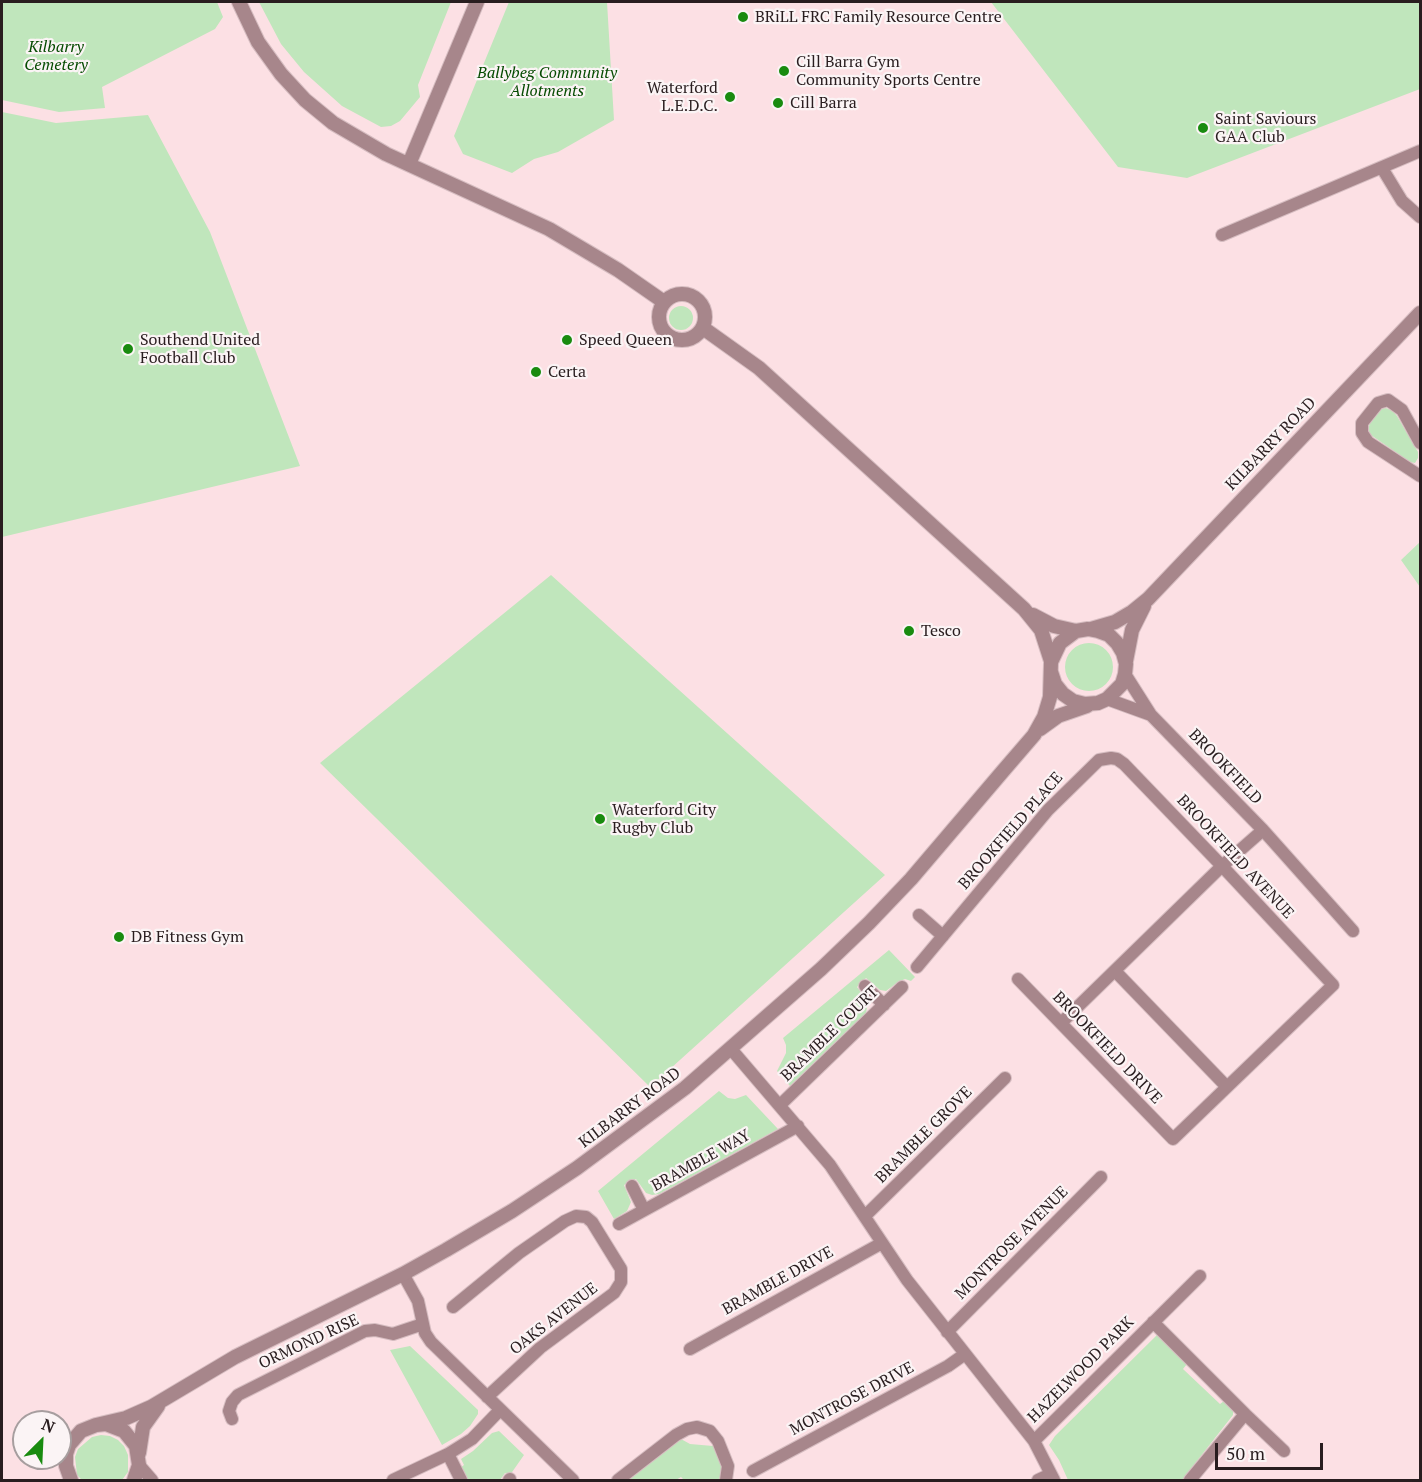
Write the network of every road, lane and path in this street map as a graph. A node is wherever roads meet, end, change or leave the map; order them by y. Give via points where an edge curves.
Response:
1 (239, 2) edge
2 (477, 2) edge
3 (1420, 151) edge
4 (409, 164) junction
5 (1382, 168) junction
6 (1420, 217) edge
7 (1222, 235) dead end
8 (664, 302) junction
9 (1420, 313) edge
10 (703, 328) junction
11 (1420, 443) edge
12 (1420, 476) edge
13 (1148, 599) junction
14 (1024, 609) junction
15 (1082, 630) junction
16 (1051, 667) junction
17 (1125, 669) junction
18 (1102, 701) junction
19 (1151, 715) junction
20 (1034, 735) junction
21 (1111, 758) joint
22 (1263, 830) junction
23 (1222, 866) junction
24 (919, 915) dead end
25 (1353, 931) dead end
26 (943, 936) junction
27 (917, 968) dead end
28 (1115, 971) junction
29 (1018, 979) dead end
30 (865, 986) dead end
31 (902, 987) dead end
32 (884, 1005) junction
33 (1061, 1023) junction
34 (731, 1049) junction
35 (1005, 1078) dead end
36 (1227, 1087) junction
37 (780, 1105) junction
38 (798, 1126) junction
39 (1101, 1177) dead end
40 (632, 1186) dead end
41 (644, 1210) junction
42 (865, 1216) junction
43 (619, 1224) dead end
44 (882, 1243) junction
45 (403, 1274) junction
46 (1200, 1276) dead end
47 (453, 1307) dead end
48 (1153, 1322) junction
49 (423, 1324) junction
50 (946, 1332) junction
51 (690, 1349) dead end
52 (965, 1354) junction
53 (487, 1397) junction
54 (163, 1400) junction
55 (500, 1410) junction
56 (1245, 1414) junction
57 (232, 1419) dead end
58 (96, 1425) junction
59 (1034, 1441) junction
60 (72, 1443) edge
61 (1284, 1451) dead end
62 (448, 1454) junction
63 (139, 1460) junction
64 (753, 1471) dead end
65 (1053, 1477) edge
66 (134, 1480) edge
67 (152, 1480) edge
68 (393, 1480) edge
69 (461, 1480) edge
70 (573, 1480) edge
71 (618, 1480) edge
72 (726, 1480) edge
73 (1038, 1480) edge
74 (1190, 1480) edge

1 - 4 street via 270,60 305,100 347,133
2 - 4 street
3 - 5 street
4 - 8 street via 558,234
5 - 6 street via 1402,201
5 - 7 street
8 - 10 street via 684,294 698,300 705,314
8 - 10 street via 659,321 670,338 685,340
9 - 13 street, KILBARRY ROAD
10 - 14 street via 759,368
11 - 12 street via 1402,410 1388,400 1378,403 1362,423 1362,433 1368,442
13 - 15 street, KILBARRY ROAD via 1115,622
13 - 17 street, KILBARRY ROAD via 1132,630
14 - 15 street via 1044,622
14 - 16 street via 1041,630
15 - 16 street via 1060,643
15 - 17 street via 1109,635 1123,653
16 - 18 street via 1055,684 1073,701
16 - 20 street, KILBARRY ROAD via 1047,708
17 - 18 street via 1122,684
17 - 19 street, BROOKFIELD
18 - 19 street, BROOKFIELD
18 - 20 street, KILBARRY ROAD via 1058,716
19 - 22 street, BROOKFIELD
20 - 34 street, KILBARRY ROAD via 877,914
21 - 23 street, BROOKFIELD AVENUE via 1124,764
21 - 26 street, BROOKFIELD PLACE via 1099,760 1048,810
22 - 23 street, BROOKFIELD
22 - 25 street
23 - 28 street, BROOKFIELD
23 - 36 street, BROOKFIELD AVENUE via 1332,985
24 - 26 street
26 - 27 street, BROOKFIELD PLACE
28 - 33 street, BROOKFIELD
28 - 36 street
29 - 33 street, BROOKFIELD DRIVE
30 - 32 street
31 - 32 street, BRAMBLE COURT
32 - 37 street, BRAMBLE COURT
33 - 36 street, BROOKFIELD DRIVE via 1173,1139
34 - 37 street
34 - 45 street, KILBARRY ROAD via 577,1168
35 - 42 street, BRAMBLE GROVE
37 - 38 street
38 - 41 street, BRAMBLE WAY
38 - 42 street
39 - 50 street, MONTROSE AVENUE
40 - 41 street
41 - 43 street, BRAMBLE WAY
42 - 44 street
44 - 50 street
44 - 51 street, BRAMBLE DRIVE
45 - 49 street via 418,1301
45 - 54 street, KILBARRY ROAD via 235,1357
46 - 48 street, HAZELWOOD PARK
47 - 53 street, OAKS AVENUE via 519,1253 576,1216 592,1222 621,1269 621,1282 614,1293 540,1348
48 - 56 street, HAZELWOOD PARK
48 - 59 street, HAZELWOOD PARK
49 - 53 street via 431,1342
49 - 57 street, ORMOND RISE via 393,1334 375,1330 354,1336 238,1395 229,1411
50 - 52 street
52 - 59 street
52 - 64 street, MONTROSE DRIVE
53 - 55 street
54 - 58 street, KILBARRY ROAD via 126,1418
54 - 63 street, KILBARRY ROAD via 143,1427
55 - 62 street via 472,1439
55 - 70 street
56 - 61 street, HAZELWOOD PARK
56 - 74 street
58 - 60 street via 81,1431
58 - 63 street via 106,1424 124,1431 136,1446
59 - 65 street
62 - 68 street
62 - 69 street
63 - 66 street, KILBARRY ROAD
63 - 67 street
65 - 73 street
71 - 72 street via 676,1435 697,1427 710,1431 718,1441 728,1466

